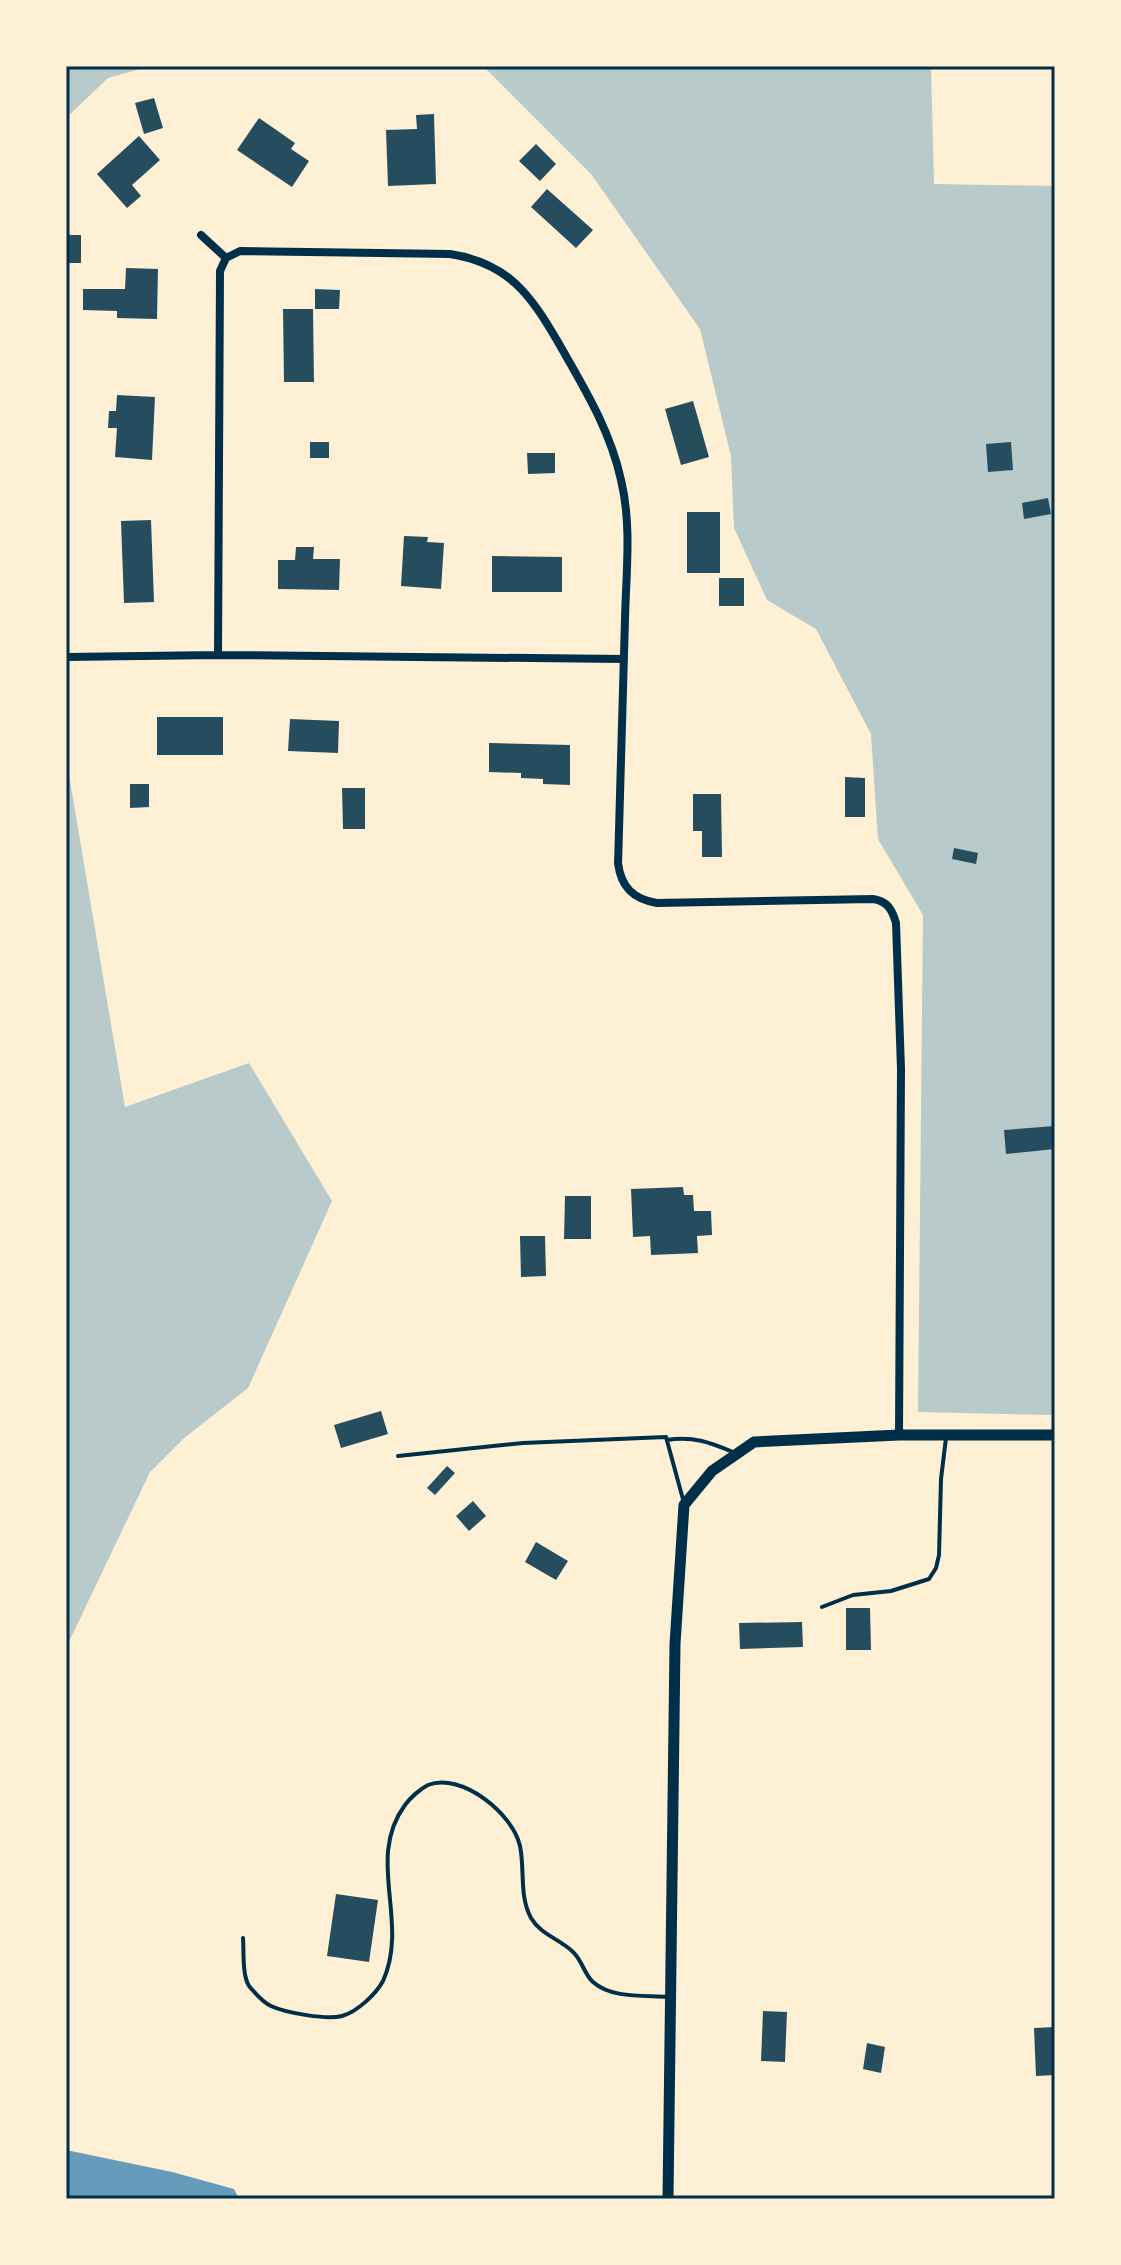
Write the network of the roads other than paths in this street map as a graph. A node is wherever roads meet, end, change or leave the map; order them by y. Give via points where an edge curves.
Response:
1 (201, 235) dead end
2 (226, 258) junction
3 (218, 655) junction
4 (66, 657) edge
5 (624, 659) junction
6 (899, 1435) junction
7 (946, 1435) junction
8 (1055, 1435) edge
9 (667, 1440) junction
10 (737, 1454) junction
11 (398, 1456) dead end
12 (684, 1505) junction
13 (822, 1607) dead end
14 (243, 1938) dead end
15 (671, 1997) junction
16 (668, 2199) edge

1 - 2 street
2 - 3 street via 220,271
2 - 5 street via 240,251 450,254 489,265 518,284 592,400 622,482 627,538
3 - 4 street
3 - 5 street
5 - 6 street via 618,863 633,895 672,903 873,899 893,912 901,1069
6 - 7 street
6 - 10 street via 754,1442
7 - 8 street
7 - 13 lane via 939,1555 929,1579
9 - 10 lane via 706,1440
9 - 11 lane via 523,1443
9 - 12 lane
10 - 12 street via 712,1471
12 - 15 street via 675,1644
14 - 15 lane via 247,1983 269,2006 316,2017 343,2016 373,1995 393,1939 386,1845 393,1821 428,1785 457,1785 483,1795 507,1822 520,1844 530,1917 571,1949 590,1979 605,1990
15 - 16 street

